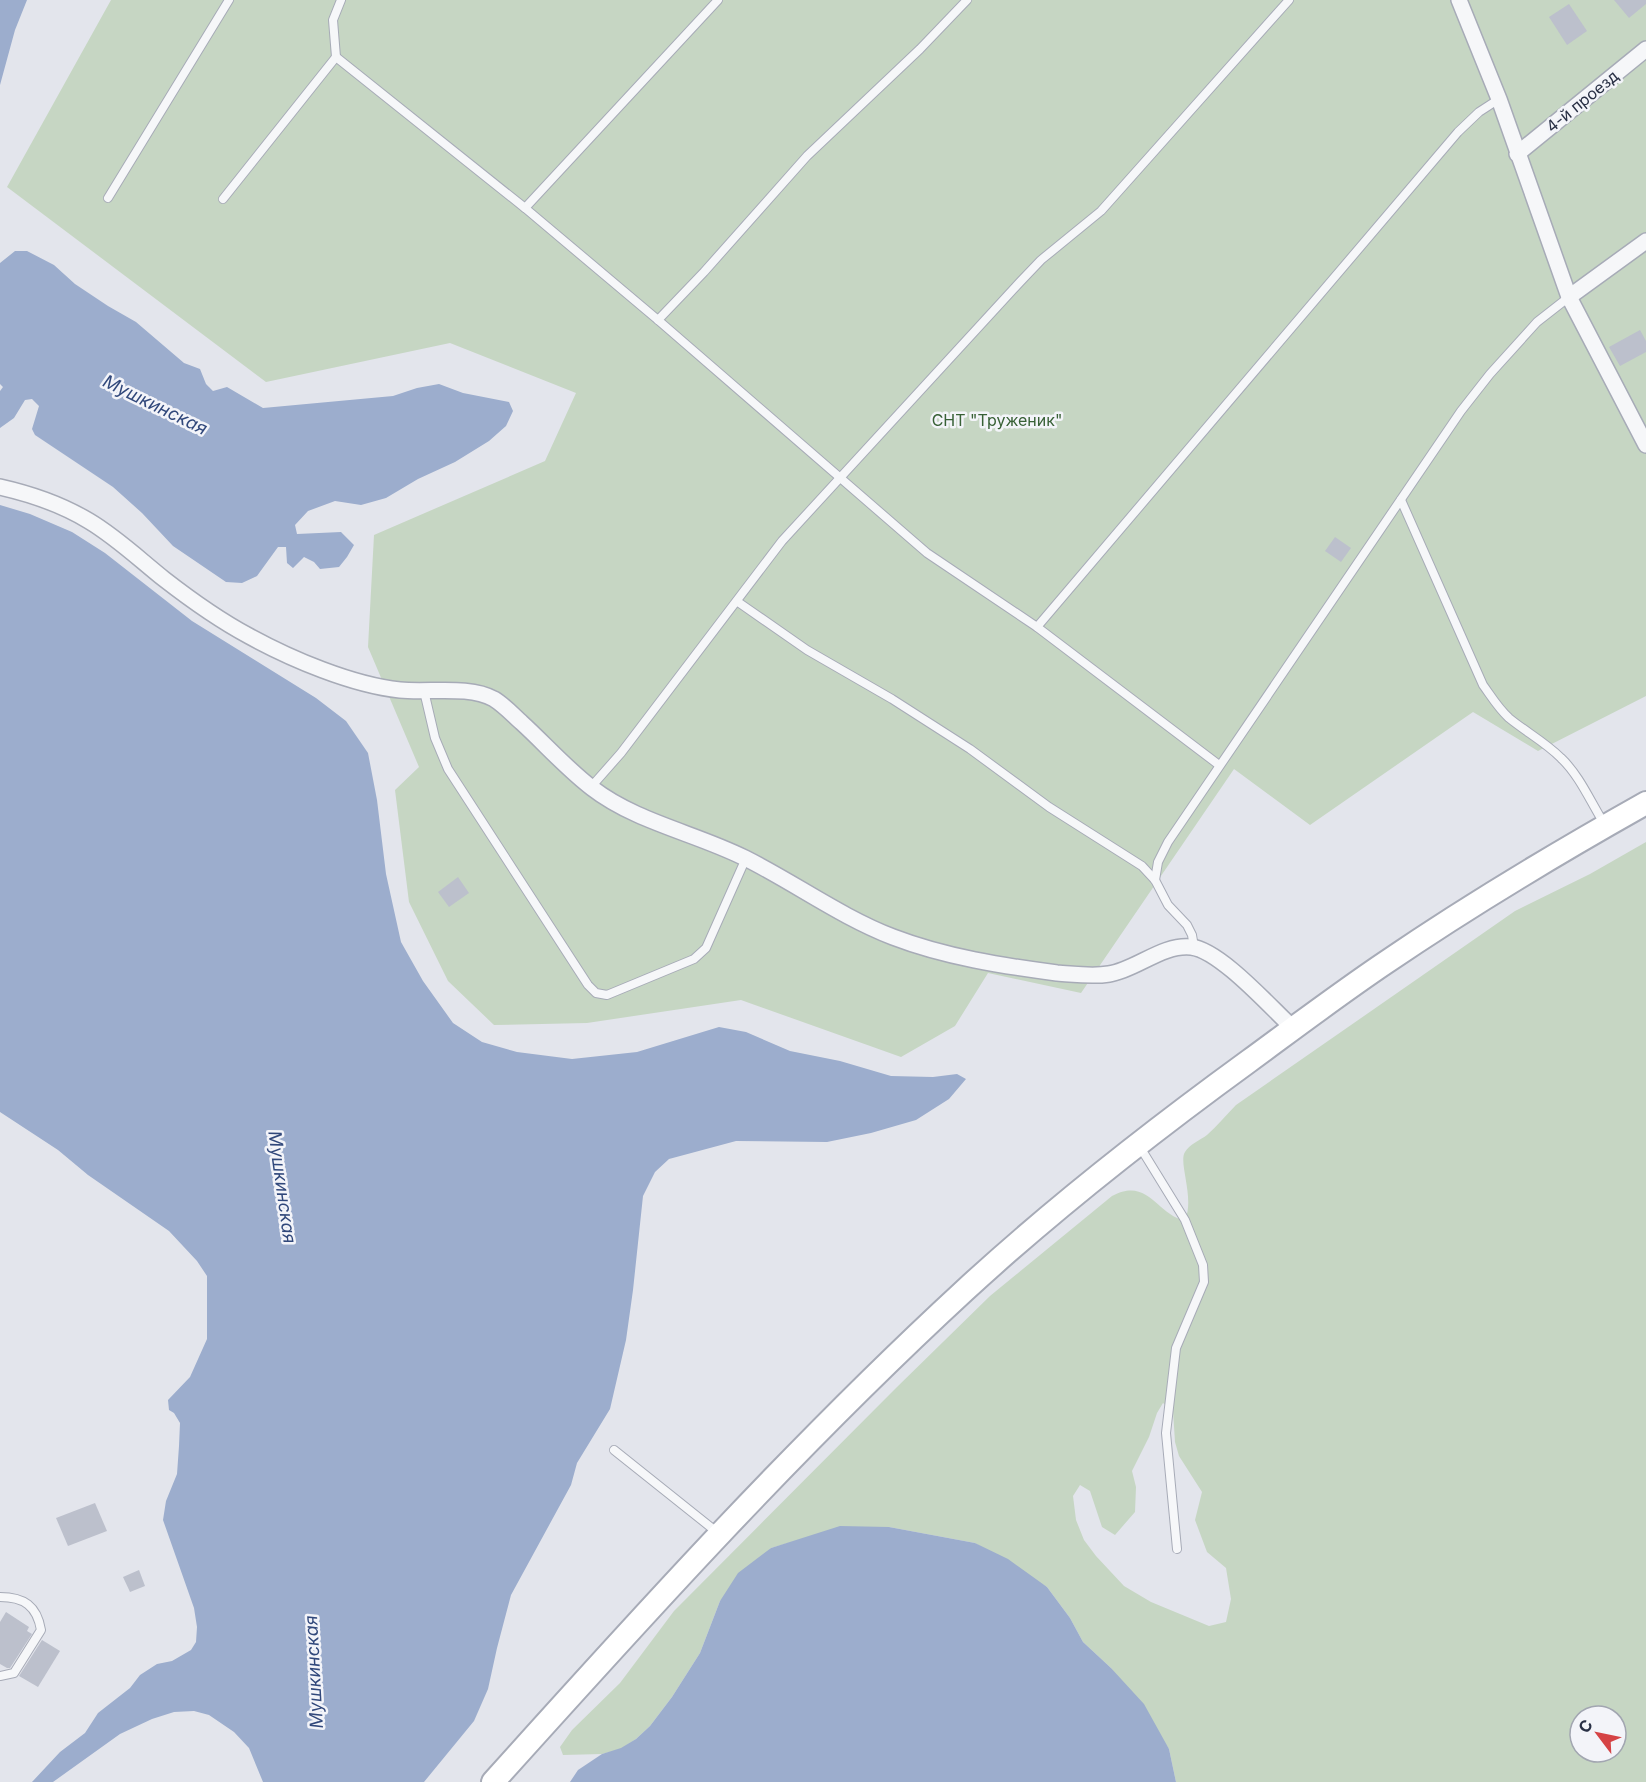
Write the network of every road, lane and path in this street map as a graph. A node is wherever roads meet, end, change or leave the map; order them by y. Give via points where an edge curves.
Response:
1 (229, 0) edge
2 (341, 0) edge
3 (718, 0) edge
4 (967, 0) edge
5 (1289, 0) edge
6 (1459, 0) edge
7 (1646, 49) edge
8 (336, 57) junction
9 (1499, 99) junction
10 (1517, 154) junction
11 (108, 198) dead end
12 (223, 199) dead end
13 (525, 208) junction
14 (1646, 241) edge
15 (1569, 297) junction
16 (658, 320) junction
17 (1641, 424) edge
18 (1646, 446) edge
19 (840, 479) junction
20 (0, 487) edge
21 (1401, 500) junction
22 (738, 602) junction
23 (1037, 627) junction
24 (424, 691) junction
25 (1219, 765) junction
26 (591, 787) junction
27 (1646, 803) edge
28 (1605, 826) junction
29 (746, 858) junction
30 (1155, 880) junction
31 (1194, 947) junction
32 (1293, 1028) junction
33 (1138, 1143) junction
34 (614, 1450) dead end
35 (719, 1534) junction
36 (1177, 1549) dead end
37 (0, 1597) edge
38 (0, 1676) edge
39 (493, 1782) edge

1 - 11 lane
2 - 8 lane via 333,20
3 - 13 lane
4 - 16 lane via 807,156
5 - 19 lane via 1101,211 1041,260
6 - 9 street
7 - 10 street, 4-й проезд
8 - 12 lane
8 - 13 lane
9 - 10 street
9 - 23 lane via 1458,132
10 - 15 street
13 - 16 lane
14 - 15 street
15 - 17 street
15 - 21 lane via 1537,322 1490,374
16 - 19 lane
17 - 18 street
19 - 22 lane via 782,541
19 - 23 lane via 927,553
20 - 24 street via 44,500 88,520 205,609 293,658 366,683
21 - 25 lane
21 - 28 lane via 1483,685 1509,718 1563,760
22 - 26 lane
22 - 30 lane via 807,650 970,749 1049,807 1142,866
23 - 25 lane
24 - 26 street via 475,692 493,698
24 - 29 lane via 435,738 448,769 596,993 607,995 694,959 706,948
25 - 30 lane via 1168,842
26 - 29 street via 633,812
27 - 28 street
28 - 32 street via 1386,962
29 - 31 street via 893,937 1008,966 1088,976 1110,974 1177,947
30 - 31 lane via 1168,905 1187,925
31 - 32 street via 1233,972
32 - 33 street
33 - 35 street via 965,1289
33 - 36 lane via 1185,1220 1203,1265 1204,1282 1176,1348 1166,1433
34 - 35 lane
35 - 39 street
37 - 38 lane via 18,1598 30,1606 41,1630 14,1673

